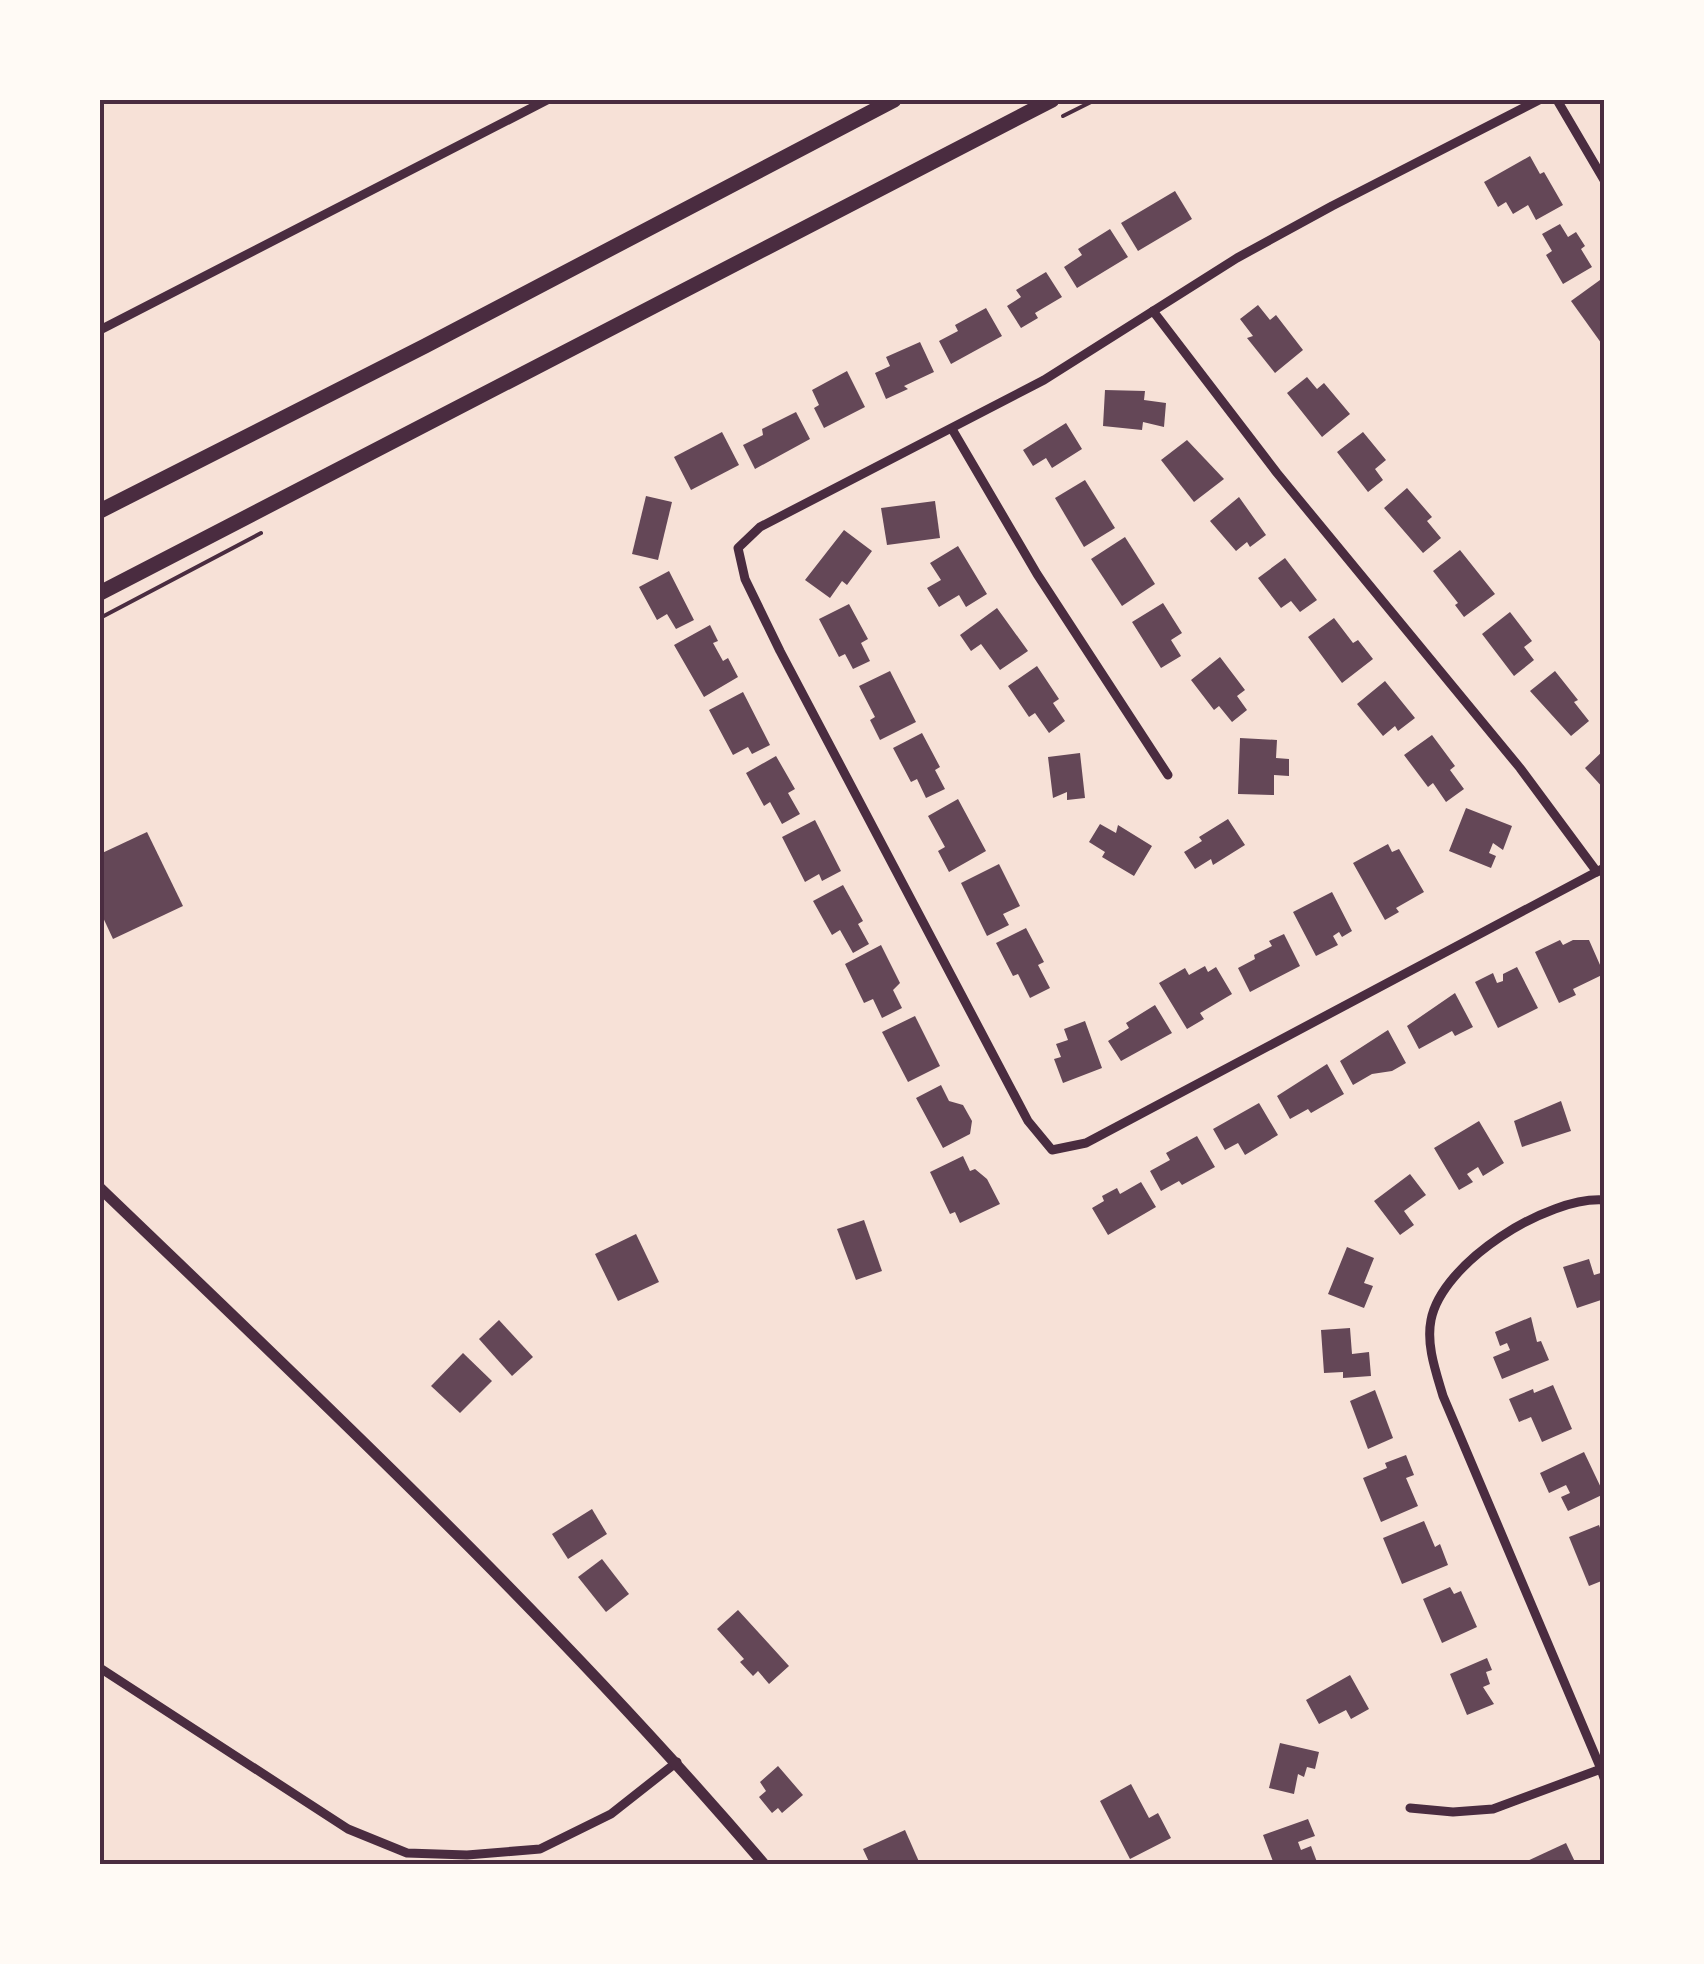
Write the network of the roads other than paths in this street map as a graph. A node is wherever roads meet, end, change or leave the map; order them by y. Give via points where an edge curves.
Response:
1 (547, 100) edge
2 (894, 100) edge
3 (1052, 100) edge
4 (1539, 100) edge
5 (1557, 100) edge
6 (1604, 180) edge
7 (1154, 311) junction
8 (100, 330) edge
9 (952, 429) junction
10 (100, 511) edge
11 (100, 593) edge
12 (1168, 775) dead end
13 (1600, 870) edge
14 (100, 1188) edge
15 (1604, 1200) edge
16 (100, 1668) edge
17 (676, 1762) junction
18 (1603, 1772) edge
19 (1410, 1808) dead end
20 (764, 1864) edge

1 - 8 street
2 - 10 highway
3 - 11 highway
4 - 7 street via 1332,206
5 - 6 street
7 - 9 street
7 - 13 street
9 - 12 street via 1036,574
9 - 13 street via 760,527 738,548 744,579 780,651 1028,1121 1052,1150 1086,1143
14 - 17 street via 422,1496
15 - 18 street via 1584,1199 1521,1225 1468,1260 1443,1289 1431,1322 1443,1396
16 - 17 street via 348,1829 407,1854 540,1849 612,1814
17 - 20 street
18 - 19 street via 1493,1809

